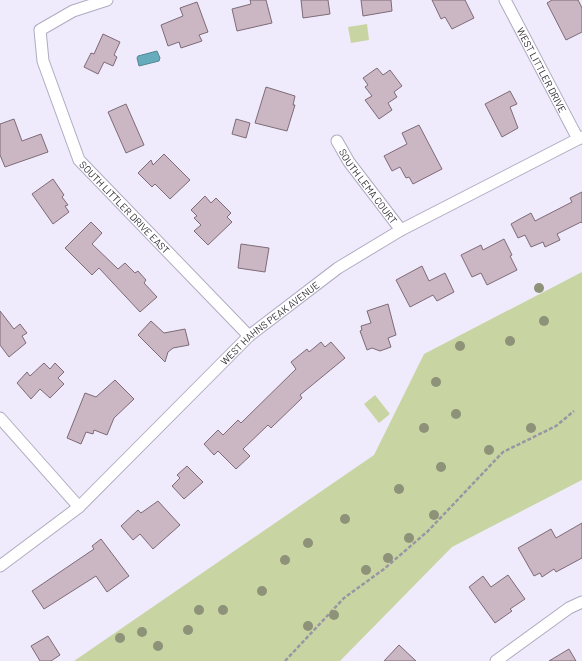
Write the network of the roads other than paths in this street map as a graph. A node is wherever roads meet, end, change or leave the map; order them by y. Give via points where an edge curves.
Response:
1 (107, 0) edge
2 (505, 0) edge
3 (580, 138) edge
4 (337, 141) dead end
5 (401, 230) junction
6 (249, 336) junction
7 (0, 418) edge
8 (79, 507) junction
9 (0, 566) edge
10 (582, 602) edge
11 (496, 661) edge

1 - 6 street, SOUTH LITTLER DRIVE EAST via 73,11 40,30 43,61 79,160
2 - 3 street, WEST LITTLER DRIVE
3 - 5 street, WEST HAHNS PEAK AVENUE
4 - 5 street, SOUTH LEMA COURT via 349,162
5 - 6 street, WEST HAHNS PEAK AVENUE via 338,268
6 - 8 street, WEST HAHNS PEAK AVENUE
7 - 8 street
8 - 9 street, WEST HAHNS PEAK AVENUE
10 - 11 street via 569,608

